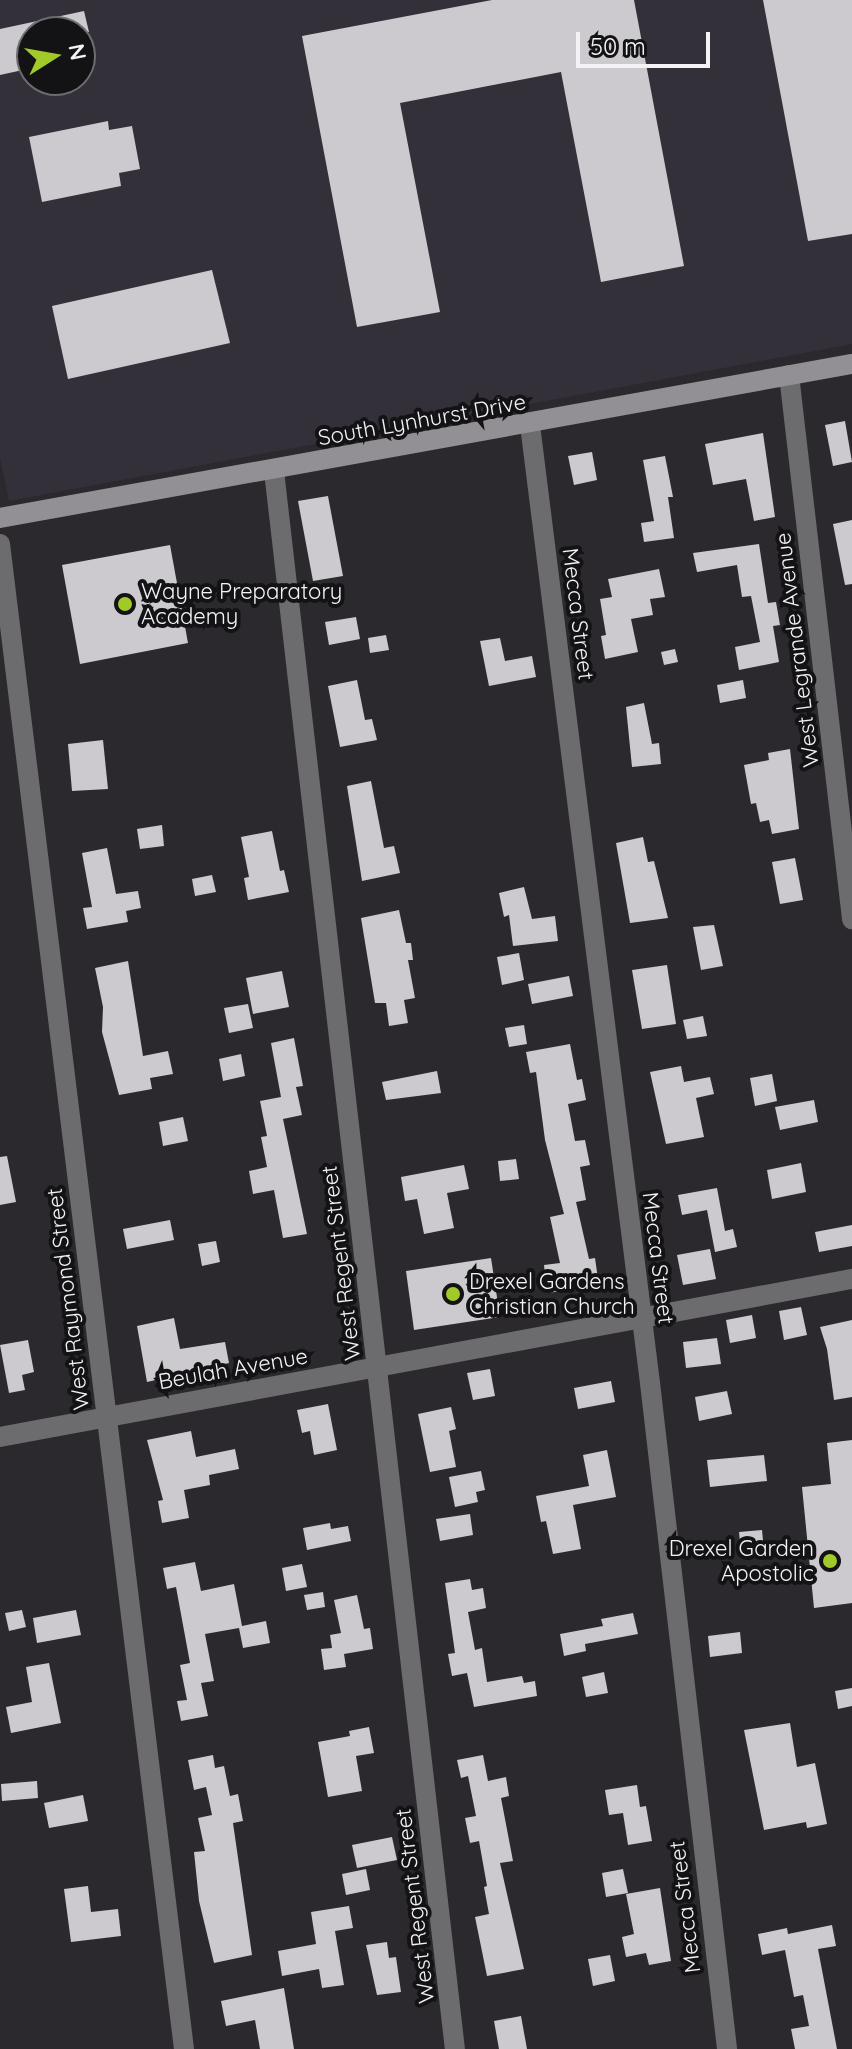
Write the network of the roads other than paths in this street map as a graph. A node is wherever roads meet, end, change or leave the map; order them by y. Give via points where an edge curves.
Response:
1 (852, 364) edge
2 (789, 375) junction
3 (530, 425) junction
4 (274, 471) junction
5 (0, 518) edge
6 (0, 544) edge
7 (852, 919) edge
8 (852, 1279) edge
9 (641, 1319) junction
10 (377, 1368) junction
11 (107, 1416) junction
12 (0, 1437) edge
13 (184, 2049) edge
14 (455, 2049) edge
15 (727, 2049) edge

1 - 2 main road, South Lynhurst Drive
2 - 3 main road, South Lynhurst Drive
2 - 7 street, West Legrande Avenue
3 - 4 main road, South Lynhurst Drive
3 - 9 street, Mecca Street
4 - 5 main road, South Lynhurst Drive
4 - 10 street, West Regent Street
6 - 11 street, West Raymond Street
8 - 9 street, Beulah Avenue
9 - 10 street, Beulah Avenue
9 - 15 street, Mecca Street
10 - 11 street, Beulah Avenue
10 - 14 street, West Regent Street
11 - 12 street, Beulah Avenue
11 - 13 street, West Raymond Street

